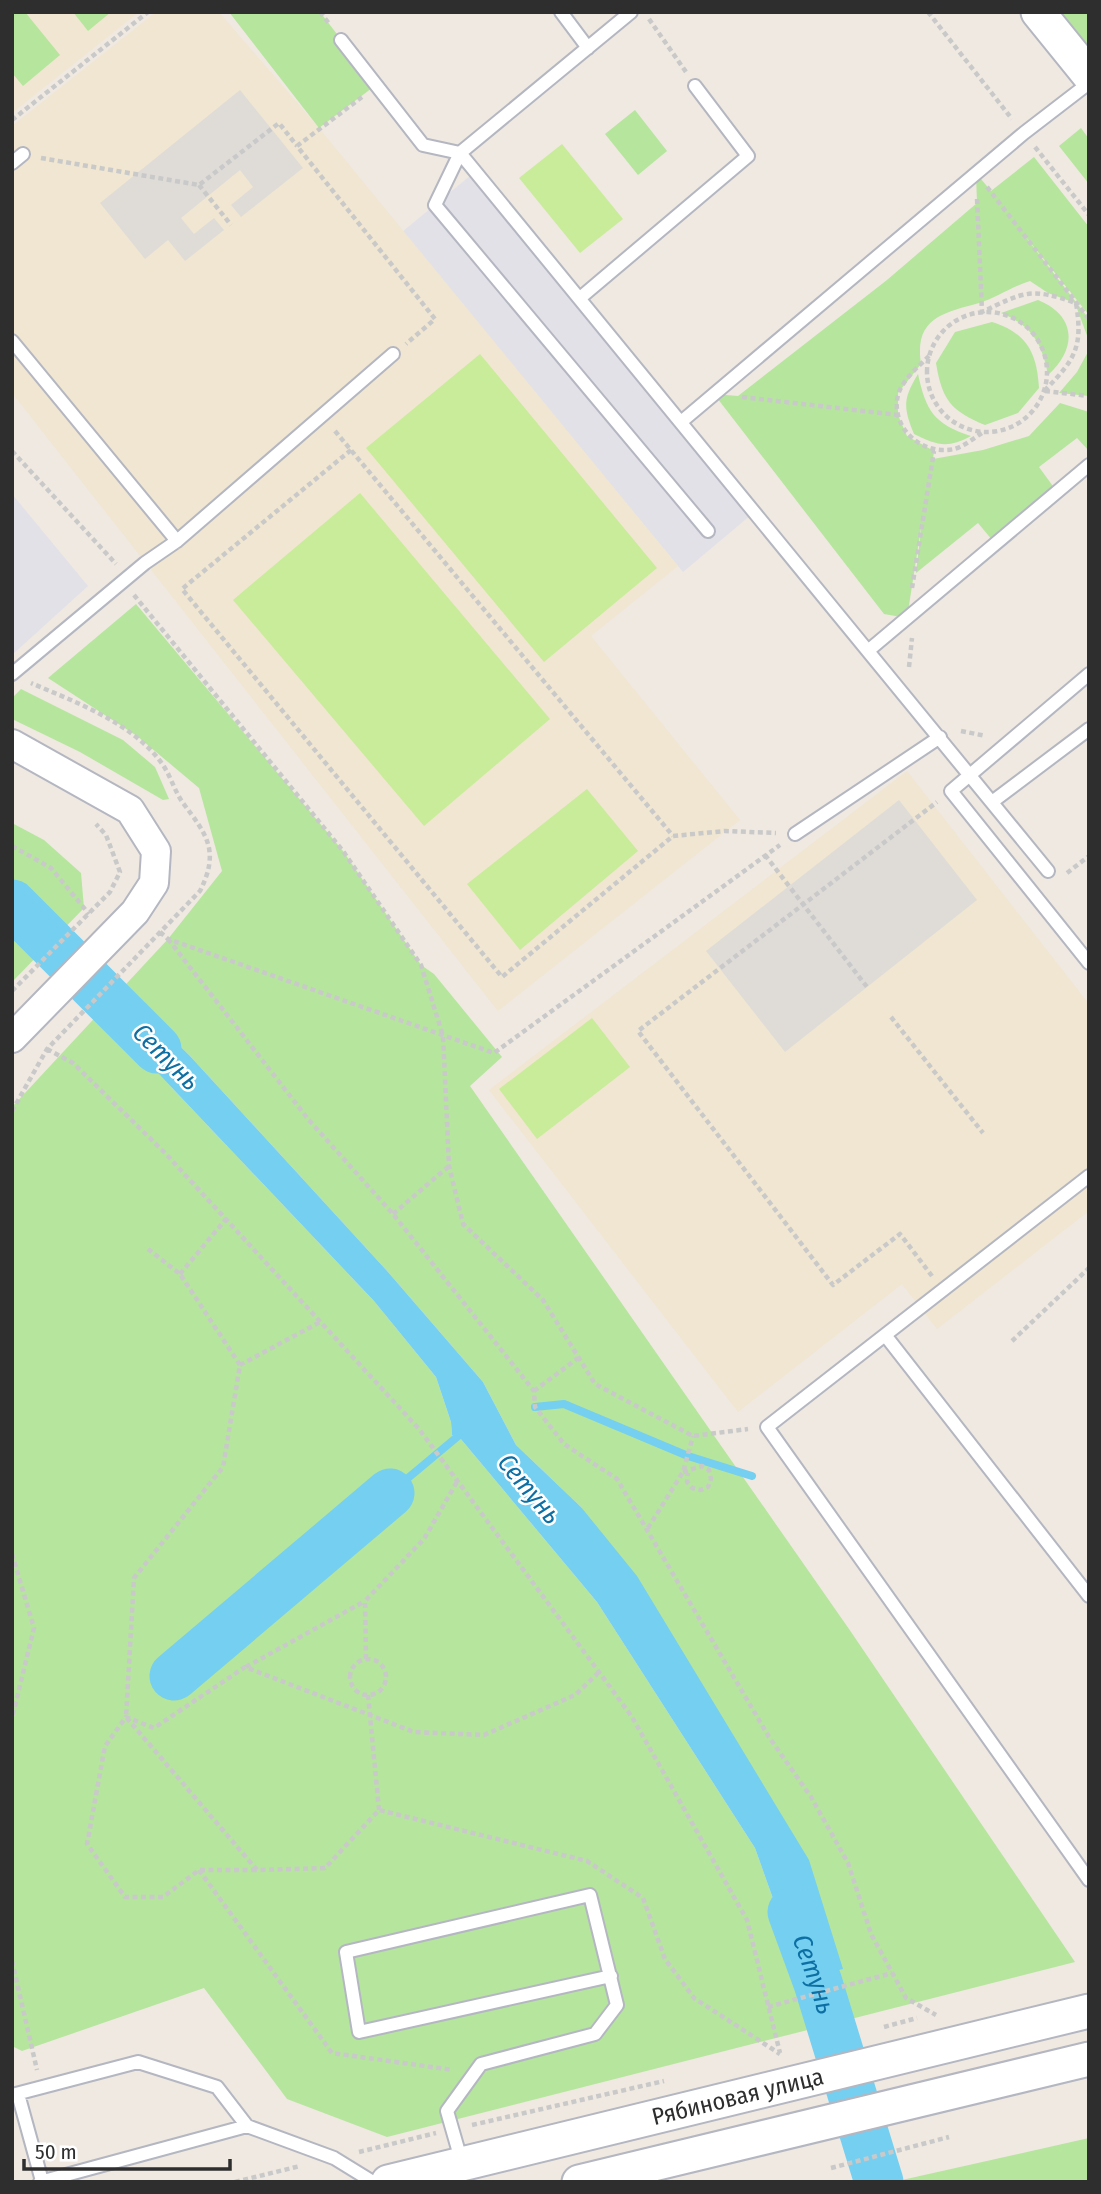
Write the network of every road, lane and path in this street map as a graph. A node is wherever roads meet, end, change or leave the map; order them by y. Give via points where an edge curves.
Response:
1 (148, 12) edge
2 (561, 12) edge
3 (631, 12) edge
4 (928, 12) edge
5 (1038, 12) edge
6 (656, 30) dead end
7 (341, 40) dead end
8 (588, 48) junction
9 (1089, 75) edge
10 (1089, 83) edge
11 (695, 86) joint
12 (359, 99) dead end
13 (12, 120) edge
14 (1024, 133) junction
15 (297, 146) junction
16 (460, 153) junction
17 (23, 154) joint
18 (12, 163) edge
19 (976, 173) junction
20 (199, 185) junction
21 (1089, 215) edge
22 (231, 225) dead end
23 (580, 298) junction
24 (1076, 303) junction
25 (982, 312) junction
26 (1089, 319) edge
27 (12, 341) edge
28 (393, 354) joint
29 (929, 356) junction
30 (1045, 391) junction
31 (714, 394) junction
32 (1089, 396) edge
33 (898, 415) junction
34 (323, 417) junction
35 (681, 422) junction
36 (983, 432) junction
37 (351, 450) junction
38 (12, 451) edge
39 (933, 451) junction
40 (1089, 465) edge
41 (708, 530) dead end
42 (177, 541) junction
43 (124, 582) junction
44 (907, 618) junction
45 (913, 633) dead end
46 (869, 650) junction
47 (1089, 674) edge
48 (915, 675) dead end
49 (17, 677) edge
50 (954, 723) dead end
51 (1089, 729) edge
52 (988, 736) dead end
53 (940, 737) junction
54 (12, 744) edge
55 (970, 774) junction
56 (992, 802) junction
57 (933, 804) dead end
58 (90, 818) dead end
59 (794, 834) junction
60 (673, 836) junction
61 (12, 846) edge
62 (765, 855) junction
63 (1048, 870) dead end
64 (801, 904) junction
65 (87, 916) junction
66 (160, 932) junction
67 (168, 939) junction
68 (1089, 963) edge
69 (867, 987) dead end
70 (13, 990) edge
71 (891, 1017) dead end
72 (443, 1036) junction
73 (12, 1038) edge
74 (47, 1049) junction
75 (12, 1111) edge
76 (983, 1133) dead end
77 (449, 1166) junction
78 (1089, 1177) edge
79 (393, 1214) junction
80 (226, 1219) junction
81 (148, 1249) dead end
82 (1089, 1268) edge
83 (180, 1274) junction
84 (944, 1291) junction
85 (320, 1322) junction
86 (885, 1335) junction
87 (1012, 1341) dead end
88 (578, 1357) junction
89 (240, 1365) junction
90 (534, 1391) junction
91 (766, 1427) junction
92 (693, 1436) junction
93 (685, 1473) junction
94 (458, 1480) junction
95 (648, 1528) junction
96 (12, 1554) edge
97 (1089, 1596) edge
98 (365, 1601) junction
99 (366, 1659) junction
100 (246, 1667) junction
101 (599, 1672) junction
102 (368, 1695) junction
103 (126, 1717) junction
104 (370, 1717) junction
105 (12, 1718) edge
106 (379, 1810) junction
107 (199, 1870) junction
108 (257, 1870) junction
109 (1089, 1880) edge
110 (12, 1961) edge
111 (893, 1973) junction
112 (611, 1976) junction
113 (768, 2007) junction
114 (1089, 2011) edge
115 (936, 2015) dead end
116 (780, 2054) junction
117 (767, 2057) dead end
118 (1089, 2059) edge
119 (798, 2066) junction
120 (474, 2073) junction
121 (675, 2078) dead end
122 (42, 2088) junction
123 (15, 2094) edge
124 (247, 2126) junction
125 (452, 2129) junction
126 (949, 2137) dead end
127 (334, 2158) junction
128 (462, 2164) junction
129 (831, 2168) dead end
130 (41, 2181) edge
131 (235, 2182) edge
132 (373, 2182) edge
133 (388, 2182) edge
134 (579, 2182) edge

1 - 13 path
2 - 8 lane
3 - 8 lane
4 - 14 path
5 - 9 main road
6 - 11 path
7 - 16 lane via 423,145
8 - 16 lane
10 - 14 lane
11 - 23 lane via 748,156
12 - 15 path
14 - 19 lane
14 - 21 path
15 - 20 path via 279,123
15 - 28 path via 435,319
16 - 23 lane
16 - 41 lane via 435,205
17 - 18 lane
17 - 20 path
19 - 24 path
19 - 25 path
19 - 31 lane
20 - 22 path
23 - 35 lane
24 - 25 path via 1048,293 1022,292
24 - 26 path
24 - 30 path via 1081,334 1070,365
25 - 29 path via 949,325
25 - 30 path via 1019,320 1034,333 1047,362
27 - 42 lane
28 - 34 lane
29 - 33 path via 898,393
29 - 36 path via 930,391 938,407 958,424
30 - 32 path
30 - 36 path via 1036,409 1021,422 1003,431
31 - 33 path
31 - 35 lane
33 - 39 path via 907,436
34 - 37 path
34 - 42 lane
35 - 46 lane
36 - 39 path via 956,449
37 - 60 path
37 - 60 path via 182,589 502,977
38 - 43 path via 122,571
39 - 44 path
40 - 44 lane
42 - 43 lane
43 - 49 lane
43 - 72 path via 343,850 421,965
44 - 46 lane
45 - 48 path via 908,665
46 - 53 lane
47 - 55 lane
49 - 66 path via 137,736 163,765 181,801 202,826 210,849 209,872 200,891
50 - 52 path via 962,732
51 - 56 lane
53 - 55 lane
53 - 59 lane
54 - 73 street via 130,810 156,851 154,883 135,912
55 - 56 lane
55 - 68 lane via 951,791
56 - 63 lane
57 - 64 path
58 - 65 path via 106,835 120,872 110,892
59 - 60 path via 725,831
59 - 62 path
61 - 65 path via 51,868
62 - 64 path
62 - 72 path via 494,1053
64 - 69 path
64 - 84 path via 638,1031 833,1285 900,1234
65 - 70 path
66 - 67 path
66 - 74 path
67 - 72 path
67 - 79 path via 308,1119
71 - 76 path
72 - 77 path
74 - 75 path
74 - 80 path via 73,1063
77 - 79 path
77 - 88 path via 463,1224 543,1300
78 - 84 lane
79 - 90 path
80 - 83 path
80 - 85 path
81 - 83 path
82 - 87 path
83 - 89 path
84 - 86 lane
85 - 89 path
85 - 94 path
86 - 91 lane
86 - 97 lane
88 - 90 path
88 - 92 path via 595,1384
89 - 103 path via 223,1467 134,1578
90 - 95 path via 535,1407 564,1444 617,1479
91 - 92 path
91 - 109 lane
92 - 93 path
93 - 93 path via 693,1466 709,1470 708,1487 692,1488
93 - 95 path
94 - 98 path via 424,1539
94 - 101 path
95 - 111 path via 848,1863 871,1934
96 - 105 path via 34,1628
98 - 99 path
98 - 100 path
99 - 102 path via 355,1664 350,1675 357,1691
99 - 102 path via 381,1665 385,1676 379,1691
100 - 103 path via 154,1728
100 - 104 path
101 - 104 path via 575,1695 484,1735 414,1732
101 - 113 path via 632,1717 747,1920
102 - 104 path
103 - 107 path via 105,1746 87,1844 125,1897 163,1897
103 - 108 path
104 - 106 path
106 - 108 path via 325,1868
106 - 116 path via 587,1861 643,1898 665,1959 694,1997
107 - 108 path
107 - 120 path via 332,2053
110 - 122 path
111 - 113 path
111 - 115 path via 906,1998
112 - 112 lane via 590,1895 346,1952 359,2032
112 - 120 lane via 617,2005 595,2034 481,2064
113 - 116 path
114 - 119 main road, Рябиновая улица via 925,2051
116 - 117 path
116 - 119 path
118 - 134 main road, Рябиновая улица
119 - 128 main road, Рябиновая улица
120 - 125 lane via 447,2111
121 - 125 path
122 - 123 lane
122 - 124 lane via 138,2062 217,2087
123 - 130 lane
124 - 127 lane
124 - 130 lane
125 - 127 path
125 - 128 lane
126 - 129 path
127 - 131 path
127 - 132 lane
128 - 133 main road, Рябиновая улица

